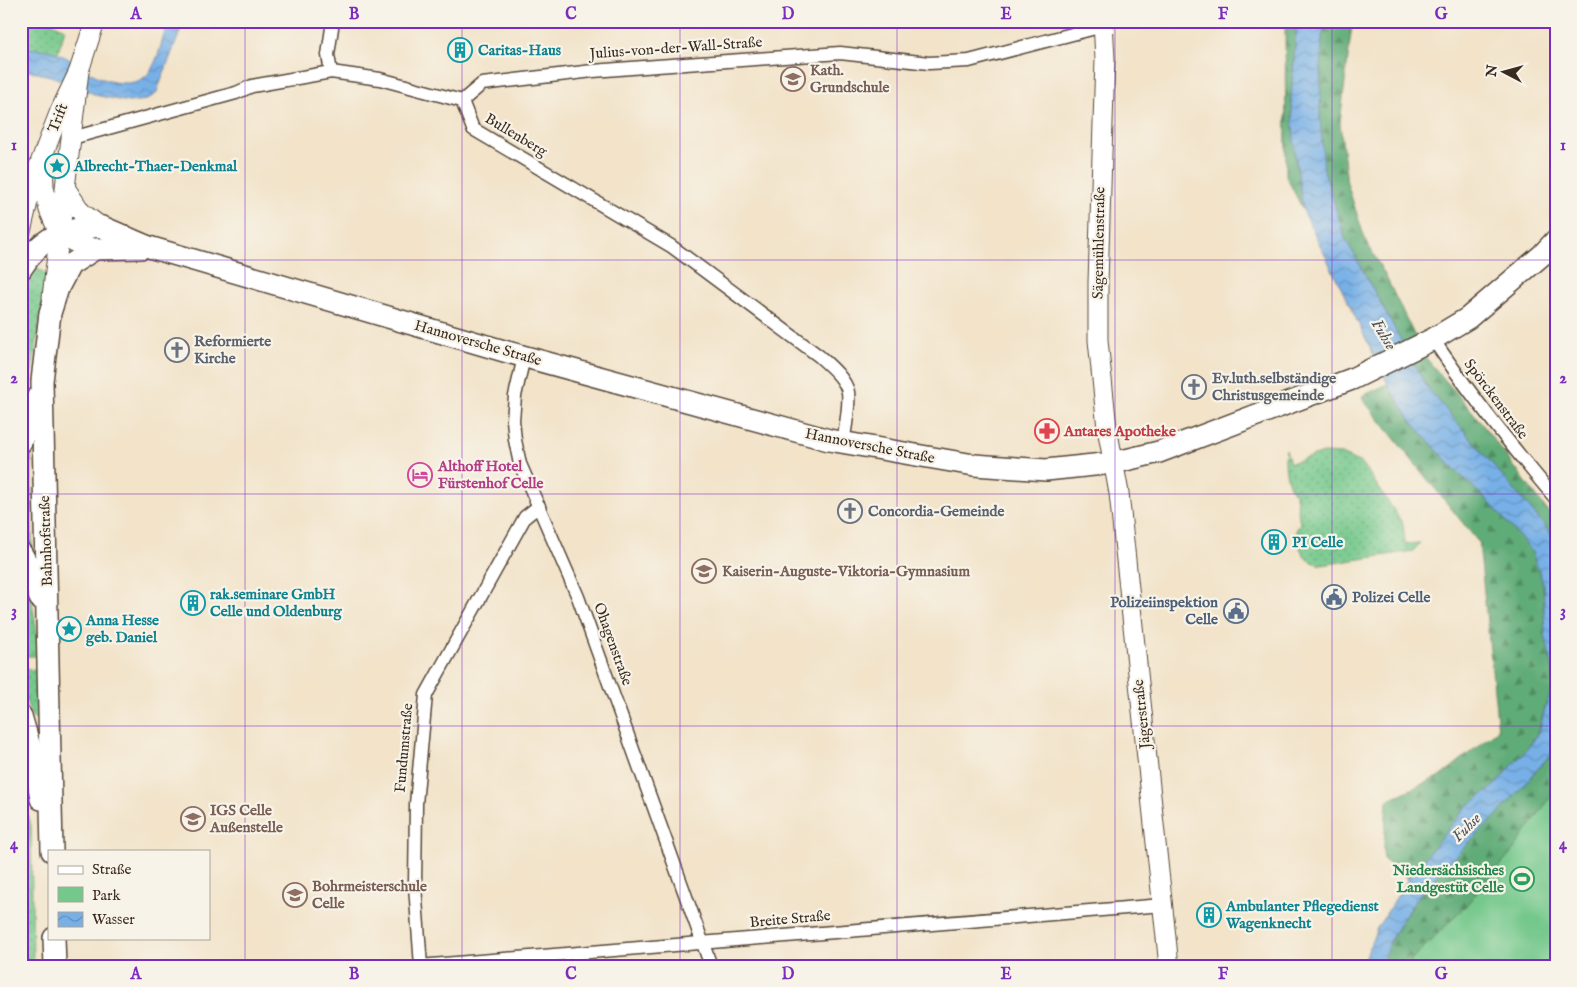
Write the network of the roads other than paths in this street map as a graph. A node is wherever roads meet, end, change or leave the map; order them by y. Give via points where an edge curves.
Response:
1 (96, 21) edge
2 (333, 21) edge
3 (1103, 24) edge
4 (331, 72) junction
5 (73, 94) junction
6 (462, 101) junction
7 (72, 138) junction
8 (43, 156) junction
9 (66, 190) junction
10 (101, 226) junction
11 (21, 231) edge
12 (59, 233) junction
13 (1556, 240) edge
14 (149, 247) junction
15 (95, 249) junction
16 (21, 268) edge
17 (50, 313) junction
18 (1428, 342) junction
19 (524, 357) junction
20 (42, 381) junction
21 (21, 442) edge
22 (843, 443) junction
23 (1113, 463) junction
24 (1556, 500) edge
25 (538, 506) junction
26 (21, 553) edge
27 (49, 663) junction
28 (21, 716) edge
29 (51, 850) edge
30 (51, 850) edge
31 (1163, 905) junction
32 (54, 940) edge
33 (702, 942) junction
34 (55, 966) edge
35 (420, 966) edge
36 (711, 966) edge
37 (1169, 966) edge

1 - 5 street
2 - 4 street via 328,55
3 - 6 street, Julius-von-der-Wall-Straße via 969,61 930,63 840,53 769,57 593,71 482,84
3 - 23 street, Sägemühlenstraße via 1105,58 1098,340
4 - 6 street via 380,79
4 - 7 street via 252,86
5 - 7 street
5 - 8 street, Trift
6 - 22 street, Bullenberg via 473,129 671,246 836,370 848,392
7 - 9 street
8 - 11 street, Trift via 33,181
8 - 12 street via 44,187
9 - 10 street via 81,212
9 - 12 street
10 - 12 main road
10 - 14 main road, Hannoversche Straße
12 - 15 street
12 - 16 main road via 44,242
12 - 17 street
13 - 18 main road, Hannoversche Straße via 1481,308
14 - 15 main road, Hannoversche Straße
14 - 19 main road, Hannoversche Straße
15 - 17 main road, Bahnhofstraße via 70,265
17 - 20 main road, Bahnhofstraße
18 - 23 main road, Hannoversche Straße via 1325,390 1159,452
18 - 24 street, Spörckenstraße
19 - 22 main road, Hannoversche Straße
19 - 25 street, Ohagenstraße via 514,396 514,440 520,464
20 - 21 main road
20 - 27 main road, Bahnhofstraße
22 - 23 main road, Hannoversche Straße via 939,460 1028,470
23 - 31 street, Jägerstraße
25 - 33 street, Ohagenstraße via 578,597
25 - 35 street, Fundumstraße via 525,517 426,695 416,804 415,886
26 - 27 main road via 39,592
27 - 29 main road, Bahnhofstraße
28 - 30 main road, Bahnhofstraße via 36,768
31 - 33 street, Breite Straße
31 - 37 street, Jägerstraße
32 - 34 main road
33 - 35 street, Breite Straße
33 - 36 street, Ohagenstraße

